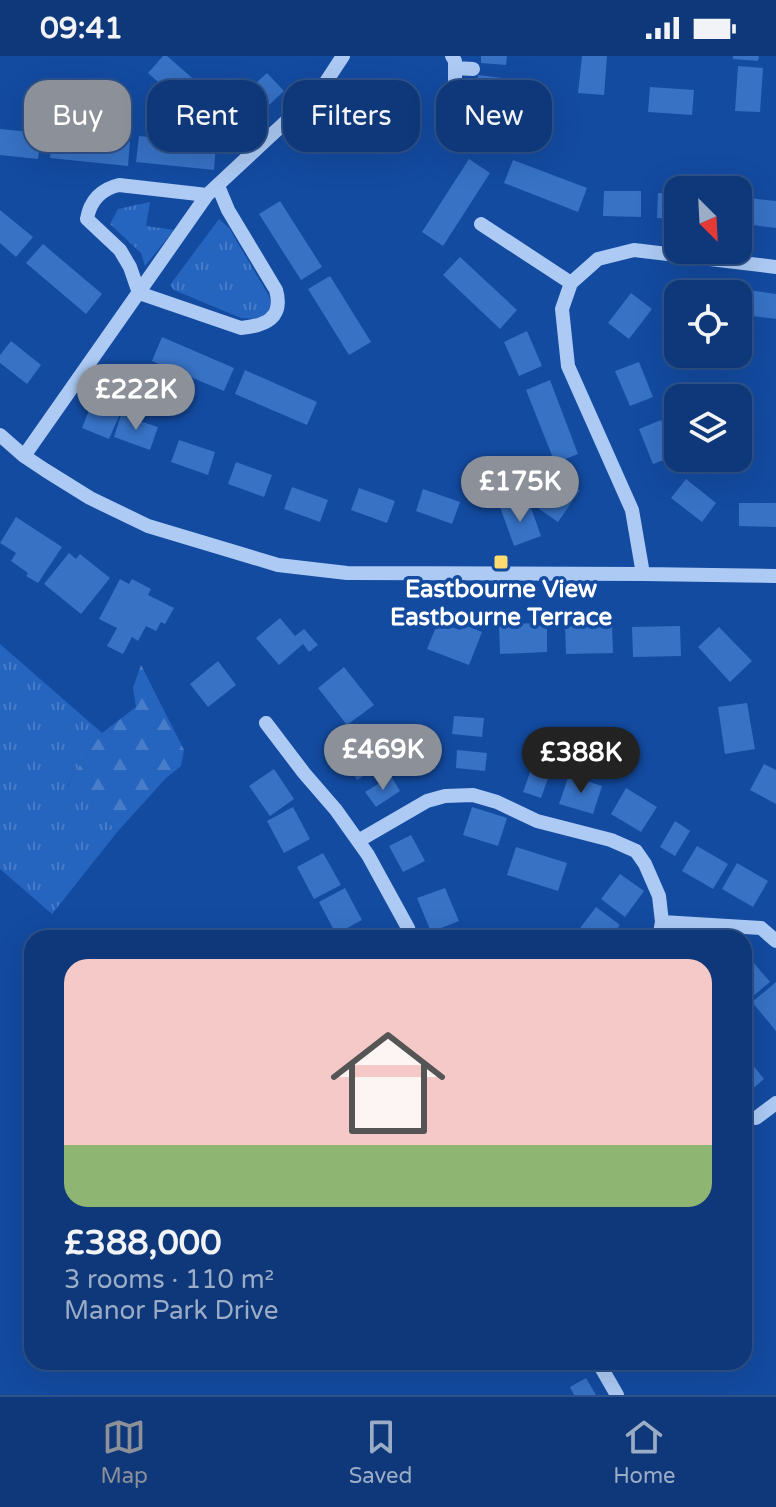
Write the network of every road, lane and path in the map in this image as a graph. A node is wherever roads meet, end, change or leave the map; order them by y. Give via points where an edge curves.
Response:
1 (341, 57) edge
2 (453, 62) edge
3 (473, 69) dead end
4 (212, 191) junction
5 (481, 224) dead end
6 (776, 267) edge
7 (571, 283) junction
8 (139, 293) junction
9 (0, 435) edge
10 (24, 456) junction
11 (643, 574) junction
12 (776, 577) edge
13 (266, 723) dead end
14 (358, 841) junction
15 (662, 922) junction
16 (409, 930) edge
17 (660, 930) edge
18 (776, 941) edge
19 (776, 1103) edge
20 (756, 1118) dead end
21 (603, 1370) edge
22 (617, 1395) edge

1 - 4 street via 322,88
2 - 3 street
4 - 8 street
4 - 8 street via 119,185 95,198 87,219 120,250
4 - 8 street via 276,290 277,311 267,322 241,328
5 - 7 street
6 - 7 street via 634,250 598,259
7 - 11 street via 562,309 568,366 632,510
8 - 10 street
9 - 10 street
10 - 11 street via 90,498 148,526 278,565 347,573
11 - 12 street
13 - 14 street
14 - 15 street via 427,801 473,795 636,851 659,896
14 - 16 street
15 - 17 street
15 - 18 street via 761,928
19 - 20 street
21 - 22 street

